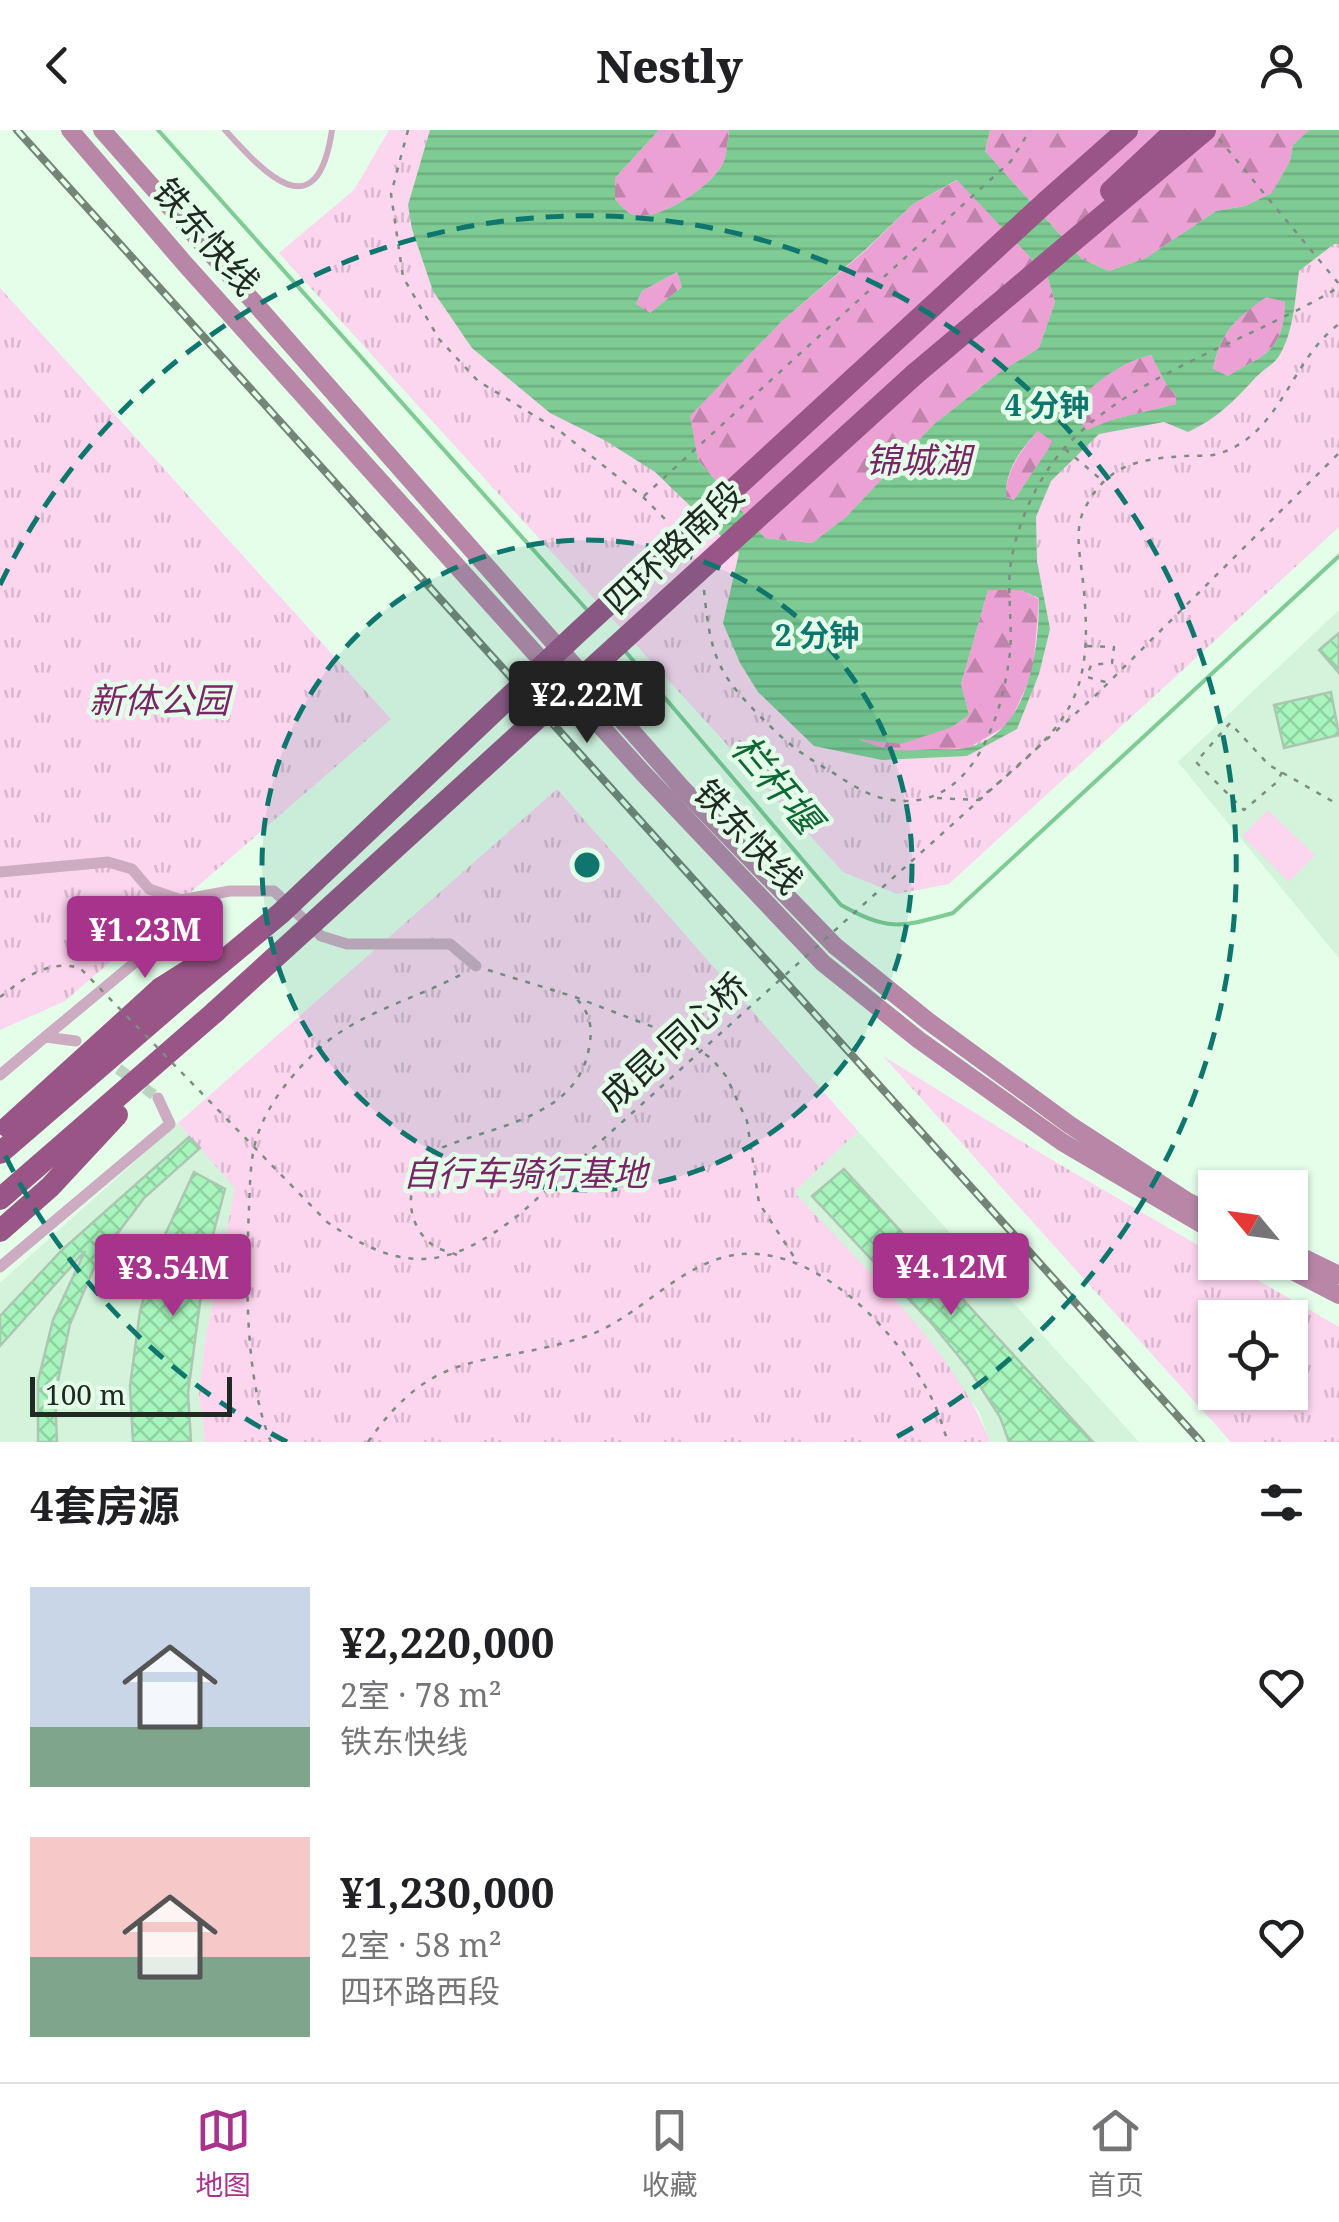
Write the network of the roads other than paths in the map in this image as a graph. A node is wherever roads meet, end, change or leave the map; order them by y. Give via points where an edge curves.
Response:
1 (70, 130) edge
2 (102, 130) edge
3 (225, 130) edge
4 (332, 130) edge
5 (1112, 130) edge
6 (1127, 130) edge
7 (1176, 130) edge
8 (1208, 130) edge
9 (1047, 201) junction
10 (915, 374) junction
11 (0, 872) edge
12 (218, 893) junction
13 (280, 912) junction
14 (476, 966) road end
15 (190, 1035) junction
16 (45, 1037) junction
17 (76, 1041) dead end
18 (0, 1074) edge
19 (158, 1098) dead end
20 (0, 1138) edge
21 (0, 1199) edge
22 (1198, 1206) edge
23 (1198, 1222) edge
24 (0, 1231) edge
25 (1308, 1260) edge
26 (0, 1267) edge
27 (1339, 1275) edge
28 (1308, 1279) edge
29 (1339, 1295) edge

1 - 23 main road, 铁东快线 via 616,744 823,963 1062,1142
2 - 22 main road, 铁东快线 via 681,787 835,946 1070,1125
3 - 4 lane via 274,180 290,187 307,184 320,171
5 - 9 highway
6 - 9 highway, 四环路南段
7 - 10 highway, 四环路南段
8 - 10 highway
9 - 13 highway, 四环路南段, bridge
10 - 15 highway, 四环路南段, bridge
11 - 12 street via 108,862 132,869 149,889 181,900
12 - 14 street via 274,892 321,936 347,944 450,944
12 - 16 street
13 - 20 highway, 四环路南段, bridge
13 - 20 highway, bridge via 162,988
15 - 21 highway
15 - 24 highway via 50,1187
16 - 17 street
16 - 18 street
19 - 26 street via 170,1124
25 - 27 main road
28 - 29 main road

